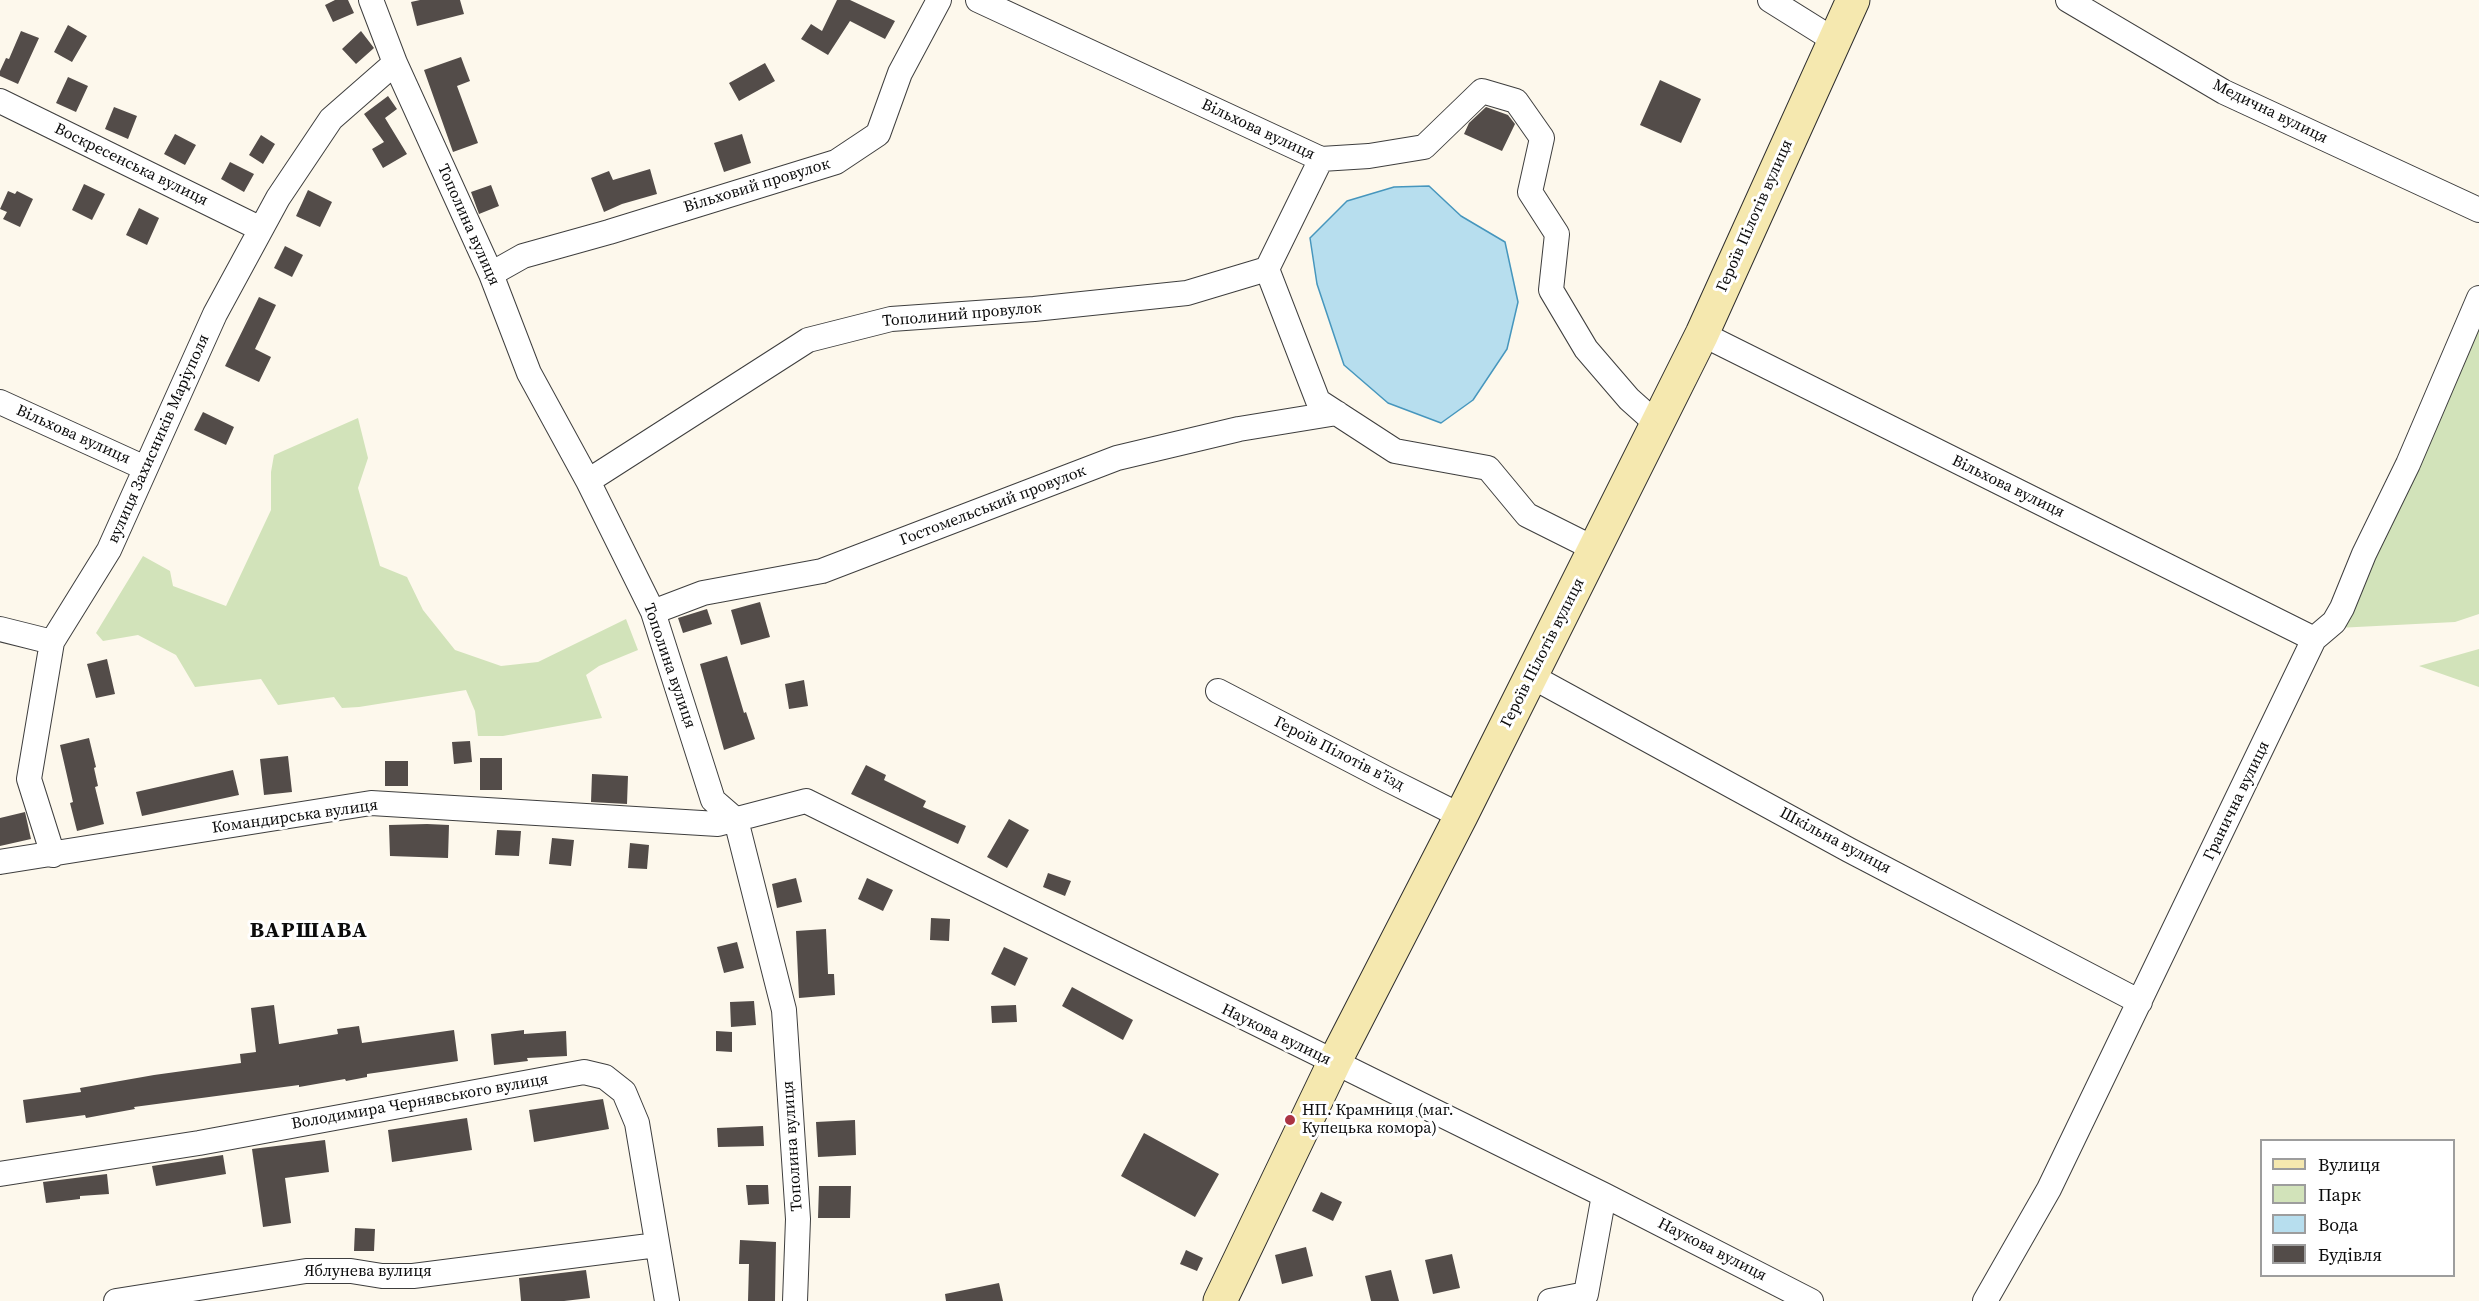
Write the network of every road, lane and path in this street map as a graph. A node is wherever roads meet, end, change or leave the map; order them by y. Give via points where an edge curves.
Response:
1 (371, 0) edge
2 (939, 0) edge
3 (978, 0) edge
4 (1770, 0) edge
5 (1853, 0) edge
6 (2068, 0) edge
7 (1834, 40) junction
8 (395, 63) junction
9 (0, 101) edge
10 (1321, 159) junction
11 (2479, 210) edge
12 (261, 229) junction
13 (1267, 269) junction
14 (491, 274) junction
15 (2479, 298) edge
16 (1702, 334) junction
17 (0, 402) edge
18 (1337, 414) junction
19 (1657, 424) junction
20 (145, 468) junction
21 (588, 482) junction
22 (1595, 549) junction
23 (653, 612) junction
24 (0, 628) edge
25 (2314, 639) junction
26 (52, 642) junction
27 (1531, 676) junction
28 (1218, 691) dead end
29 (1461, 816) junction
30 (735, 820) junction
31 (52, 855) junction
32 (0, 862) edge
33 (2140, 1002) junction
34 (1334, 1063) junction
35 (0, 1174) edge
36 (1604, 1195) junction
37 (657, 1245) junction
38 (116, 1301) edge
39 (667, 1301) edge
40 (795, 1301) edge
41 (1220, 1301) edge
42 (1550, 1301) edge
43 (1811, 1301) edge
44 (1985, 1301) edge

1 - 8 street, Тополина вулиця
2 - 14 street, Вільховий провулок via 900,73 878,134 836,162 523,256
3 - 10 street, Вільхова вулиця
4 - 7 street
5 - 7 street, Героїв Пілотів вулиця
6 - 11 street, Медична вулиця via 2224,92
7 - 16 street, Героїв Пілотів вулиця
8 - 12 street, вулиця Захисників Маріуполя via 331,118
8 - 14 street, Тополина вулиця
9 - 12 street, Воскресенська вулиця
10 - 13 street
10 - 19 street, Вільхова вулиця via 1424,147 1482,91 1516,101 1542,138 1530,192 1557,234 1551,290 1586,349 1629,399
12 - 20 street, вулиця Захисників Маріуполя via 215,314
13 - 18 street via 1318,400
13 - 21 street, Тополиний провулок via 1187,293 891,319 808,340
14 - 21 street, Тополина вулиця via 529,373
15 - 25 street, Гранична вулиця via 2342,608 2334,622
16 - 19 street, Героїв Пілотів вулиця
16 - 25 street, Вільхова вулиця
17 - 20 street, Вільхова вулиця
18 - 22 street via 1395,451 1488,468 1527,515
18 - 23 street, Гостомельський провулок via 1239,429 1117,458 822,571 703,593
19 - 22 street, Героїв Пілотів вулиця
20 - 26 street, вулиця Захисників Маріуполя via 109,550
21 - 23 street, Тополина вулиця
22 - 27 street, Героїв Пілотів вулиця
23 - 30 street, Тополина вулиця via 713,800
24 - 26 street
25 - 33 street, Гранична вулиця
26 - 31 street, вулиця Захисників Маріуполя via 29,779
27 - 29 street, Героїв Пілотів вулиця
27 - 33 street, Шкільна вулиця
28 - 29 street, Героїв Пілотів в’їзд
29 - 34 street, Героїв Пілотів вулиця
30 - 31 street, Командирська вулиця via 718,824 371,802
30 - 34 street, Наукова вулиця via 806,801
30 - 40 street, Тополина вулиця via 784,1010 798,1219
31 - 32 street, Командирська вулиця
33 - 44 street, Гранична вулиця via 2049,1189
34 - 36 street, Наукова вулиця
34 - 41 street, Героїв Пілотів вулиця
35 - 37 street, Володимира Чернявського вулиця via 199,1143 584,1072 605,1077 624,1092 633,1113
36 - 42 street via 1586,1294
36 - 43 street, Наукова вулиця
37 - 38 street, Яблунева вулиця via 413,1276 351,1270 306,1271
37 - 39 street, Володимира Чернявського вулиця

